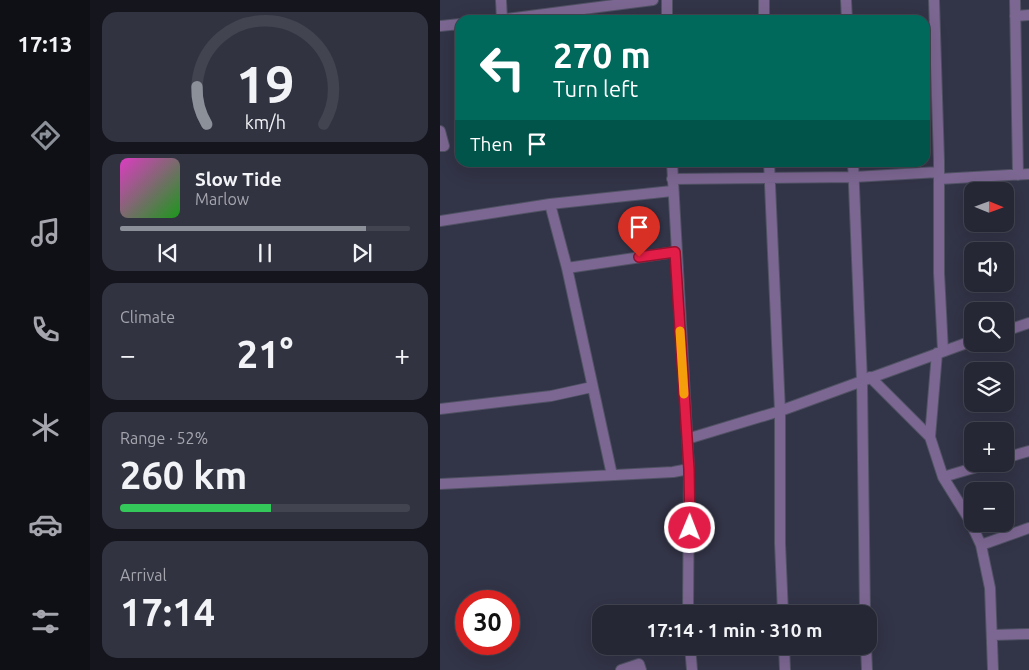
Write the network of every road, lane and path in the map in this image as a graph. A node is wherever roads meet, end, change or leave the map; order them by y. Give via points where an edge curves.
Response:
1 (501, 0) edge
2 (654, 0) edge
3 (667, 0) edge
4 (764, 0) edge
5 (846, 0) edge
6 (934, 0) edge
7 (1015, 0) edge
8 (585, 4) edge
9 (502, 15) edge
10 (528, 15) edge
11 (667, 15) edge
12 (764, 15) edge
13 (847, 15) edge
14 (1029, 15) edge
15 (1015, 16) junction
16 (455, 24) edge
17 (440, 26) edge
18 (440, 131) edge
19 (440, 146) edge
20 (672, 167) edge
21 (769, 167) edge
22 (854, 167) edge
23 (940, 175) junction
24 (1024, 175) edge
25 (854, 177) junction
26 (672, 179) junction
27 (770, 179) junction
28 (672, 190) junction
29 (550, 204) junction
30 (440, 221) edge
31 (675, 252) junction
32 (567, 268) junction
33 (1029, 322) edge
34 (1014, 328) edge
35 (964, 344) edge
36 (940, 352) junction
37 (866, 379) junction
38 (592, 388) junction
39 (440, 409) edge
40 (780, 411) junction
41 (930, 437) junction
42 (687, 439) junction
43 (1029, 451) edge
44 (1014, 455) edge
45 (689, 469) junction
46 (964, 471) edge
47 (612, 475) junction
48 (943, 477) junction
49 (440, 484) edge
50 (1029, 528) edge
51 (981, 545) junction
52 (688, 605) edge
53 (783, 605) edge
54 (865, 605) edge
55 (1029, 634) edge
56 (993, 635) junction
57 (691, 655) edge
58 (784, 655) edge
59 (866, 655) edge
60 (622, 670) edge
61 (641, 670) edge
62 (692, 670) edge
63 (785, 670) edge
64 (867, 670) edge
65 (993, 670) edge

1 - 9 street
2 - 8 street
3 - 11 street
4 - 12 street
5 - 13 street
6 - 23 street
7 - 15 street
8 - 10 street
14 - 15 street
15 - 24 street
16 - 17 street
18 - 19 street via 444,146
20 - 26 street
21 - 27 street
22 - 25 street
23 - 24 street
23 - 25 street
23 - 36 street
25 - 27 street
25 - 37 street
26 - 27 street
26 - 28 street
27 - 40 street
28 - 29 street
28 - 31 street
29 - 30 street
29 - 32 street
31 - 32 street
31 - 42 street
32 - 38 street
33 - 34 street
35 - 36 street
36 - 37 street
36 - 41 street
37 - 40 street
37 - 41 street
37 - 54 street
38 - 39 street
38 - 47 street
40 - 42 street
40 - 53 street
41 - 48 street
42 - 45 street
43 - 44 street
45 - 47 street
45 - 52 street
46 - 48 street
47 - 49 street
48 - 51 street
50 - 51 street
51 - 56 street via 990,588
55 - 56 street
56 - 65 street
57 - 62 street
58 - 63 street
59 - 64 street
60 - 61 street via 639,664

